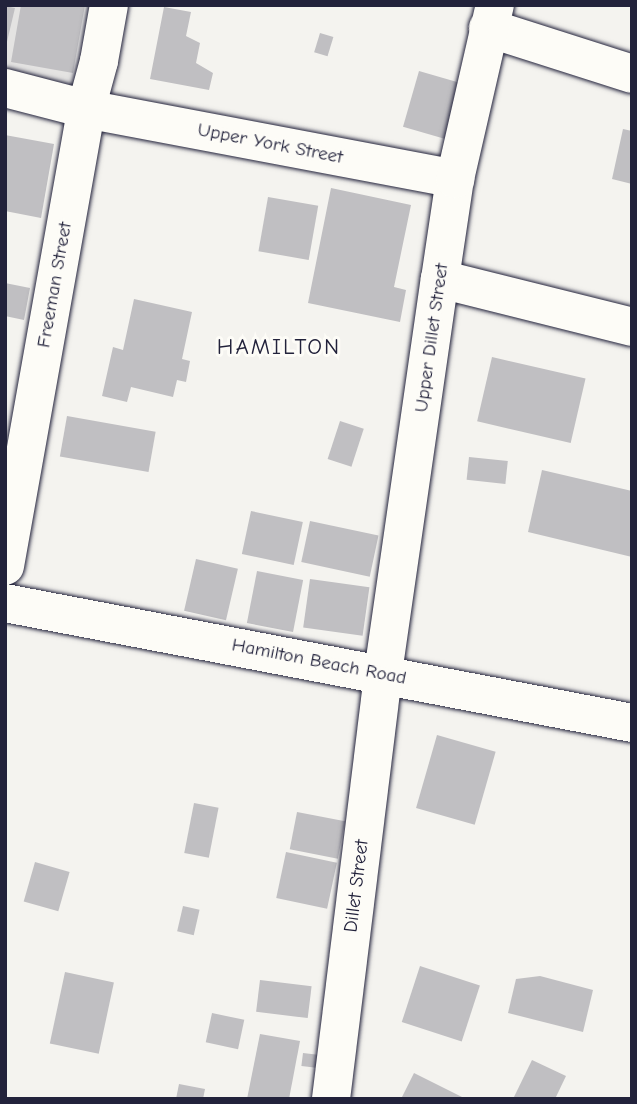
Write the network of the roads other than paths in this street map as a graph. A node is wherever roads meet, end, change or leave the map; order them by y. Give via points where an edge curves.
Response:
1 (109, 5) edge
2 (491, 16) edge
3 (632, 74) edge
4 (5, 89) edge
5 (86, 109) junction
6 (455, 179) junction
7 (440, 279) junction
8 (632, 327) edge
9 (5, 566) edge
10 (5, 603) edge
11 (383, 673) junction
12 (632, 723) edge
13 (331, 1099) edge

1 - 5 street, Freeman Street
2 - 3 street
2 - 6 street, Upper Dillet Street
4 - 5 street, Upper York Street
5 - 6 street, Upper York Street
5 - 9 street, Freeman Street
6 - 7 street, Upper Dillet Street
7 - 8 street
7 - 11 street, Upper Dillet Street
10 - 11 street, Hamilton Beach Road
11 - 12 street, Hamilton Beach Road
11 - 13 street, Dillet Street

